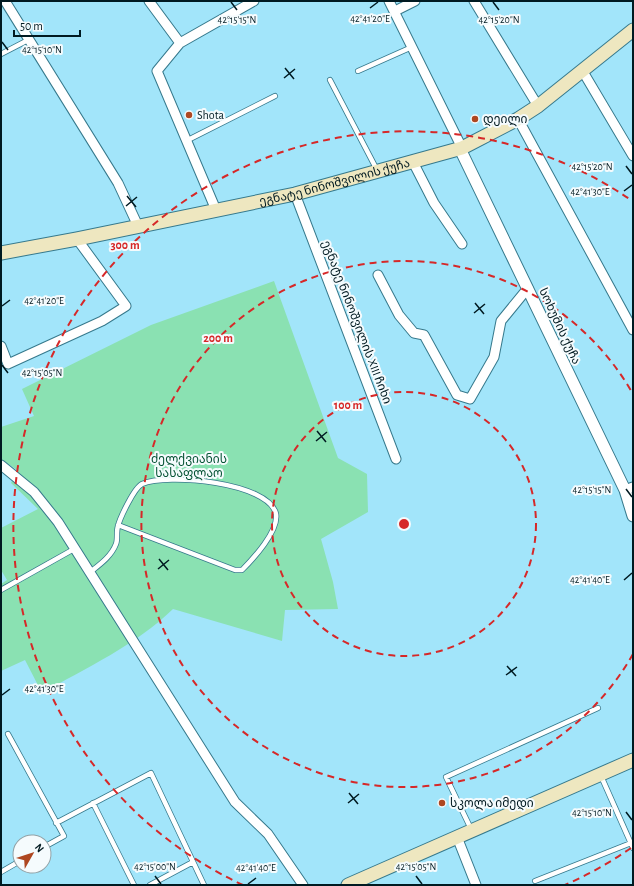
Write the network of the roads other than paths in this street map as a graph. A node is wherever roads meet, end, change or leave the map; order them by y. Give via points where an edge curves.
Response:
1 (5, 1) edge
2 (149, 1) edge
3 (254, 1) edge
4 (389, 1) edge
5 (415, 1) edge
6 (474, 1) edge
7 (395, 11) junction
8 (633, 30) edge
9 (30, 39) junction
10 (180, 43) junction
11 (412, 47) junction
12 (1, 54) edge
13 (582, 70) junction
14 (358, 71) dead end
15 (330, 80) dead end
16 (275, 96) dead end
17 (538, 106) junction
18 (518, 119) junction
19 (186, 141) junction
20 (462, 148) junction
21 (633, 156) edge
22 (413, 162) junction
23 (378, 172) junction
24 (295, 194) junction
25 (216, 210) junction
26 (138, 226) junction
27 (77, 239) junction
28 (462, 244) dead end
29 (1, 253) edge
30 (378, 275) dead end
31 (528, 288) junction
32 (633, 330) edge
33 (1, 346) edge
34 (396, 459) dead end
35 (1, 465) edge
36 (629, 488) edge
37 (633, 516) edge
38 (118, 525) junction
39 (74, 549) junction
40 (89, 573) junction
41 (1, 590) edge
42 (598, 708) dead end
43 (8, 734) dead end
44 (633, 760) edge
45 (600, 774) junction
46 (93, 803) junction
47 (56, 823) junction
48 (472, 830) junction
49 (457, 836) junction
50 (52, 843) edge
51 (631, 843) junction
52 (633, 848) edge
53 (193, 862) junction
54 (12, 866) edge
55 (1, 872) edge
56 (535, 881) dead end
57 (134, 885) edge
58 (150, 885) edge
59 (204, 885) edge
60 (303, 885) edge
61 (348, 885) edge
62 (476, 885) edge

1 - 9 street
2 - 10 street
3 - 10 street
4 - 7 street
5 - 7 street
6 - 17 street
7 - 11 street
8 - 13 main road, ეგნატე ნინოშვილის ქუჩა
9 - 12 lane
9 - 26 street via 118,183
10 - 19 street via 157,72
11 - 14 lane
11 - 20 street
13 - 17 main road, ეგნატე ნინოშვილის ქუჩა
13 - 21 street
15 - 23 lane
16 - 19 lane
17 - 18 main road, ეგნატე ნინოშვილის ქუჩა
18 - 20 main road, ეგნატე ნინოშვილის ქუჩა
18 - 32 street
19 - 25 street
20 - 22 main road, ეგნატე ნინოშვილის ქუჩა
20 - 31 street, სოხუმის ქუჩა via 462,153
22 - 23 main road, ეგნატე ნინოშვილის ქუჩა
22 - 28 street via 434,203
23 - 24 main road, ეგნატე ნინოშვილის ქუჩა
24 - 25 main road, ეგნატე ნინოშვილის ქუჩა
24 - 34 street, ეგნატე ნინოშვილის XIII ჩიხი
25 - 26 main road, ეგნატე ნინოშვილის ქუჩა
26 - 27 main road, ეგნატე ნინოშვილის ქუჩა
27 - 29 main road, ეგნატე ნინოშვილის ქუჩა
27 - 33 street via 126,306 102,321 8,364
30 - 31 street via 399,315 414,333 424,335 457,395 470,399 494,357 501,321
31 - 36 street, სოხუმის ქუჩა via 574,387
35 - 39 street via 34,492 58,522
36 - 37 street, სოხუმის ქუჩა
38 - 38 lane via 133,494 140,485 151,481 187,480 244,489 268,501 273,506 276,516 274,526 259,552 242,570 235,570
38 - 40 lane via 116,544 103,563
39 - 40 street
39 - 41 lane
40 - 60 street via 236,802 268,834
42 - 48 lane via 446,776
43 - 47 lane
44 - 45 main road
45 - 48 main road
45 - 51 lane
46 - 47 lane
46 - 53 lane via 151,773
46 - 57 lane
47 - 50 lane via 64,836
48 - 49 main road
49 - 61 main road
49 - 62 street
51 - 52 lane
51 - 56 lane
53 - 58 lane
53 - 59 lane
54 - 55 lane

